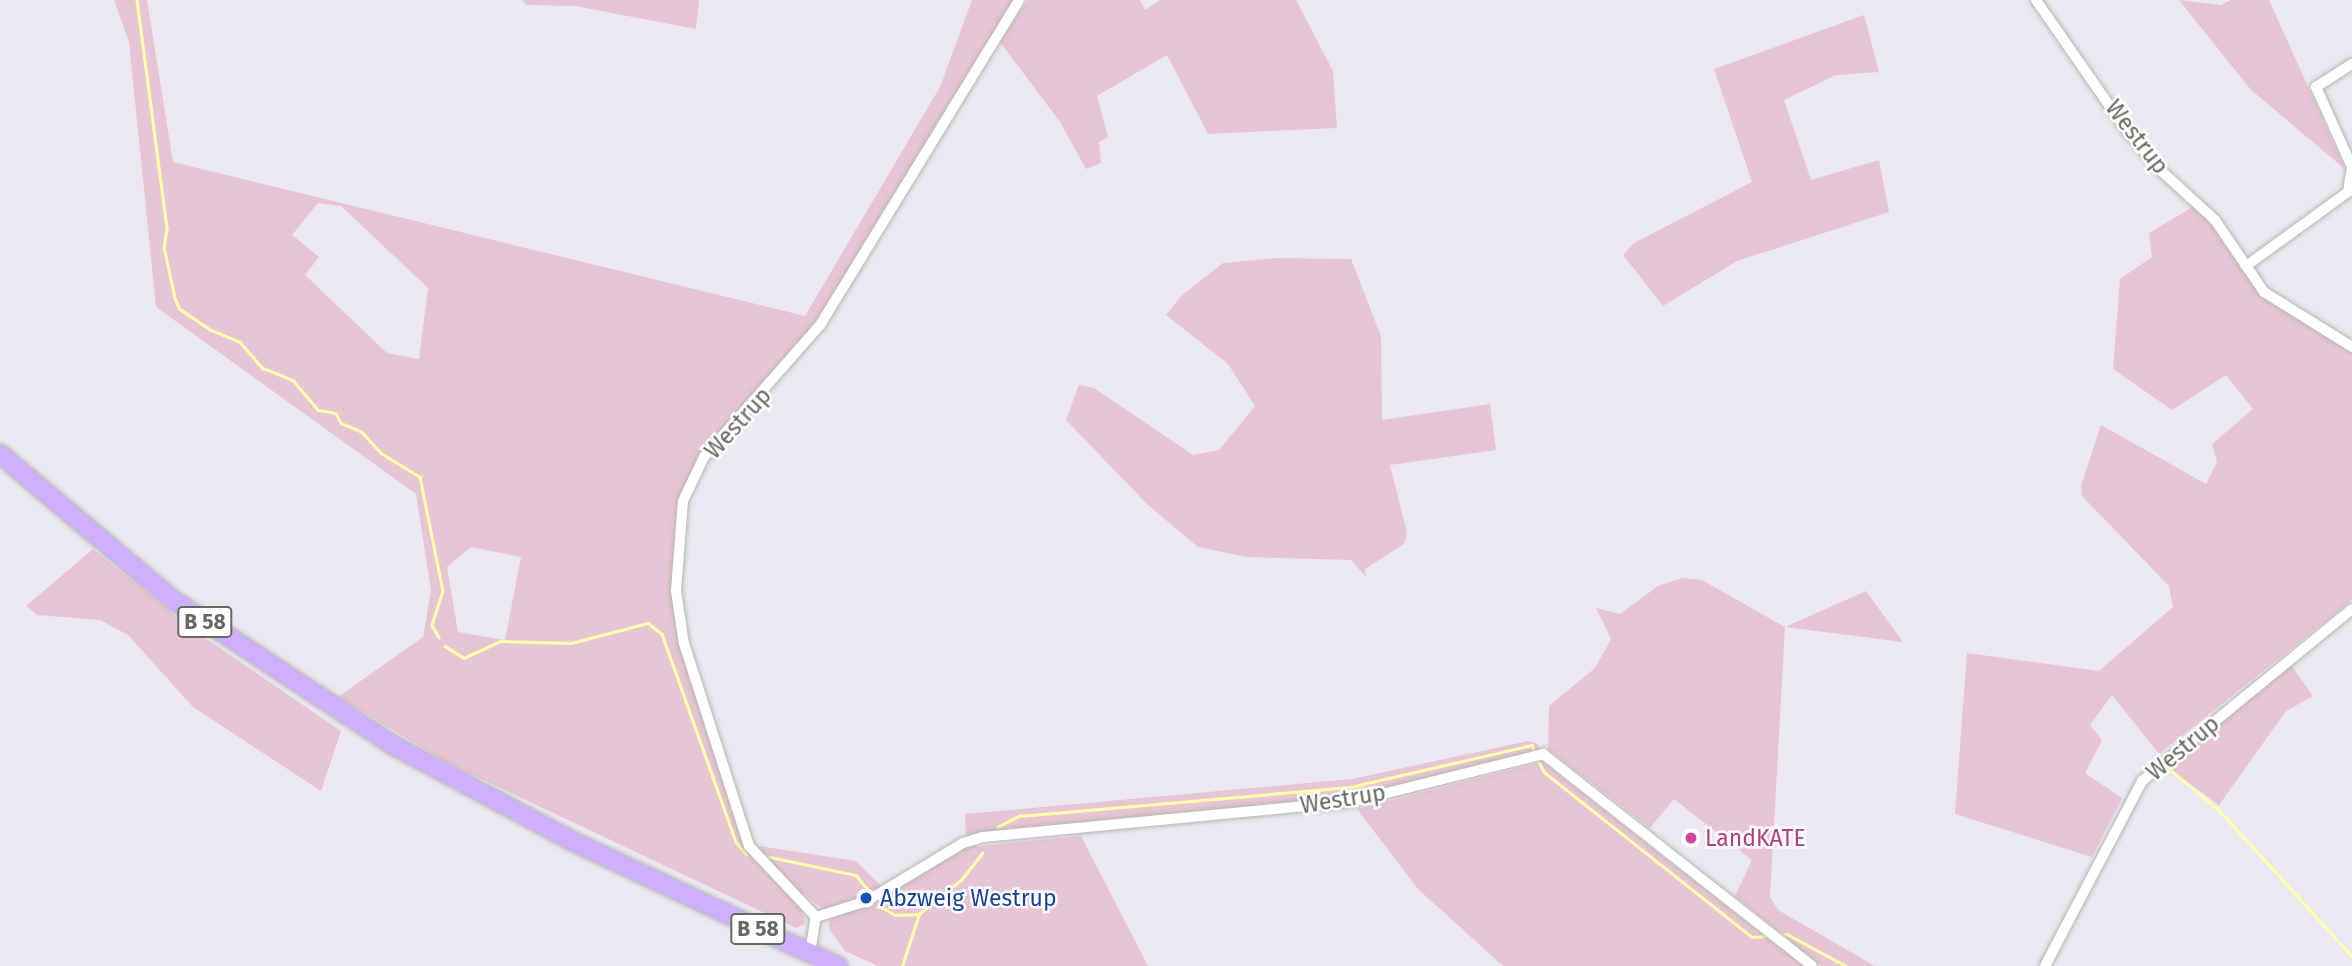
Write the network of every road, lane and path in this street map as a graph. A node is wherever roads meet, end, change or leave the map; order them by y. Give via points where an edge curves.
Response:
1 (1019, 0) edge
2 (2036, 0) edge
3 (2352, 64) edge
4 (2246, 266) junction
5 (2352, 347) edge
6 (0, 454) edge
7 (2352, 608) edge
8 (816, 917) junction
9 (810, 953) junction
10 (838, 966) edge
11 (1812, 966) edge
12 (2045, 966) edge

1 - 8 street, Westrup via 820,326 704,457 683,501 676,591 688,657 749,846
2 - 4 street, Westrup via 2125,128 2158,169 2215,220
3 - 4 street via 2316,87 2352,167 2348,192
4 - 5 street, Westrup via 2274,300
6 - 9 main road, B 58 via 173,600 393,745 574,842
7 - 12 street, Westrup via 2142,781
8 - 9 street
8 - 11 street, Westrup via 867,901 963,843 983,837 1355,801 1543,754
9 - 10 main road, B 58

